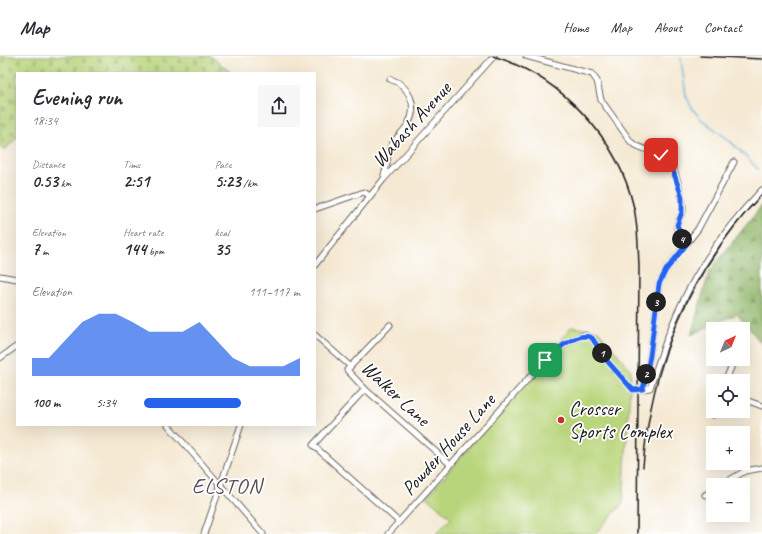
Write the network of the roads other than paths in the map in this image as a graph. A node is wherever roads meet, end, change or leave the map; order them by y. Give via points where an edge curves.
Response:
1 (494, 56) edge
2 (526, 56) edge
3 (390, 79) dead end
4 (734, 162) dead end
5 (382, 180) junction
6 (762, 190) edge
7 (370, 196) junction
8 (316, 209) edge
9 (686, 245) junction
10 (316, 265) edge
11 (0, 276) edge
12 (16, 279) edge
13 (390, 325) dead end
14 (316, 335) edge
15 (16, 347) edge
16 (0, 358) edge
17 (350, 366) junction
18 (731, 368) dead end
19 (728, 374) edge
20 (365, 389) junction
21 (643, 389) junction
22 (750, 402) edge
23 (762, 406) edge
24 (169, 426) edge
25 (241, 426) edge
26 (451, 465) junction
27 (762, 468) edge
28 (733, 478) edge
29 (221, 485) junction
30 (399, 522) junction
31 (204, 534) edge
32 (263, 534) edge
33 (388, 534) edge

1 - 5 street, Wabash Avenue
2 - 9 street via 592,74 597,82 601,100 631,142 661,155 670,162 683,203 677,230
3 - 5 street via 409,92 412,111 409,122 390,147 387,155 388,167
4 - 9 street via 704,220
5 - 7 street, Wabash Avenue
6 - 21 street via 722,237 690,286 666,340 650,388
7 - 8 street via 364,192
7 - 10 street, Wabash Avenue
9 - 21 street via 666,270 659,284
11 - 12 street
13 - 17 street, Walker Lane
14 - 17 street
15 - 16 street
17 - 20 street, Walker Lane via 346,370
18 - 19 street
20 - 26 street, Walker Lane
20 - 30 street via 313,445
21 - 26 street, Powder House Lane via 633,390 608,362 592,338 579,337 555,351
22 - 23 street
24 - 29 street
25 - 29 street
26 - 30 street, Powder House Lane
27 - 28 street via 745,471
29 - 31 street
29 - 32 street
30 - 33 street, Powder House Lane

